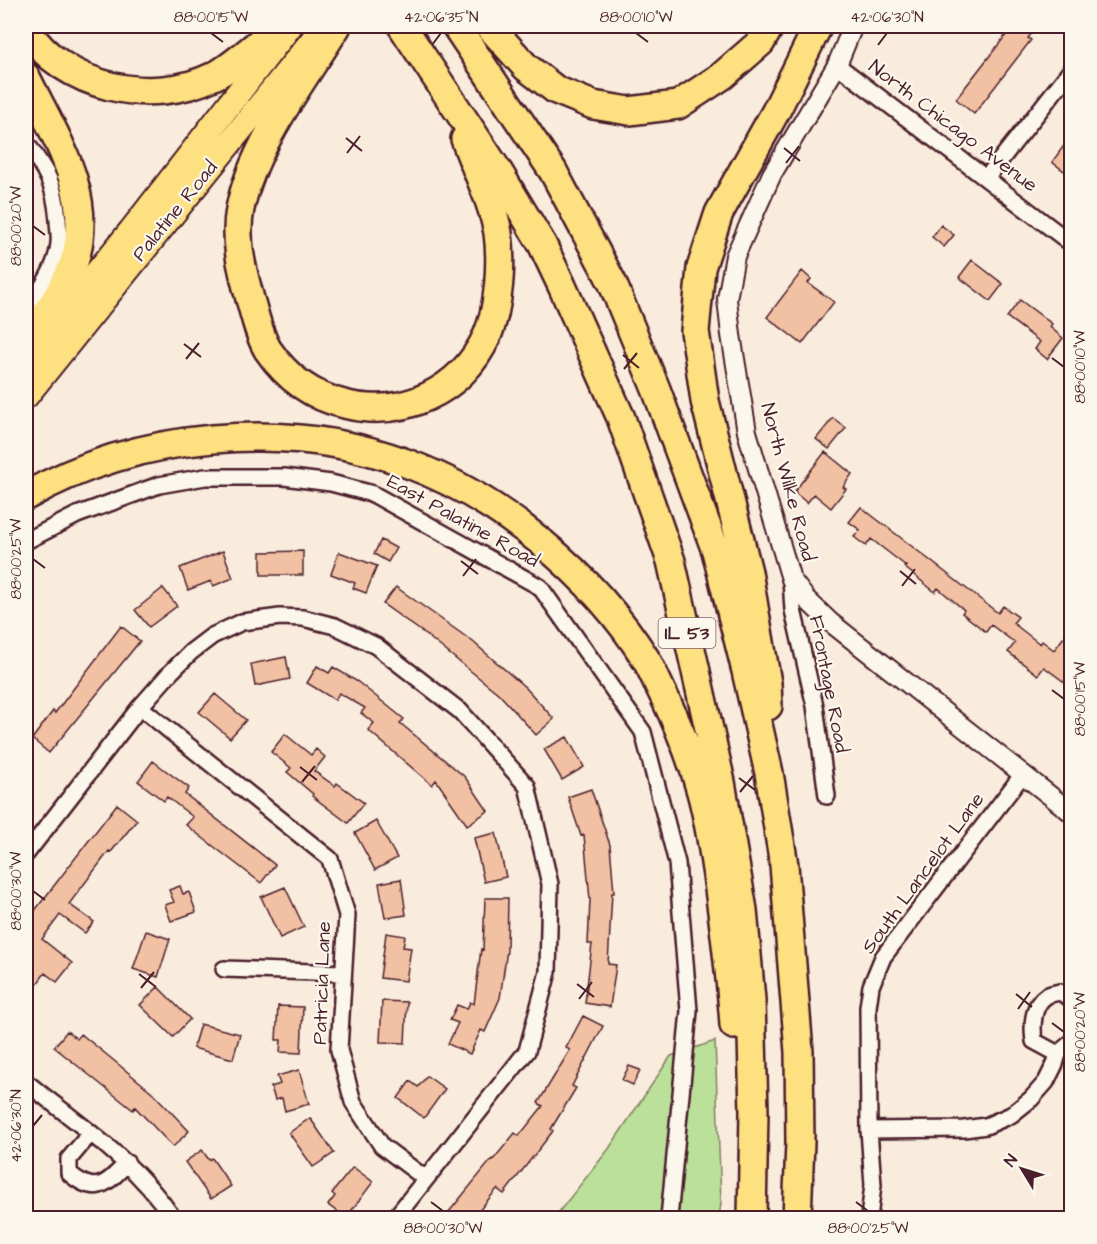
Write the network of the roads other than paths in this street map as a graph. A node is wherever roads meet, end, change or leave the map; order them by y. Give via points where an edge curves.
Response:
1 (279, 26) edge
2 (290, 26) edge
3 (324, 26) edge
4 (337, 26) edge
5 (402, 26) edge
6 (456, 26) edge
7 (489, 26) edge
8 (770, 26) edge
9 (818, 26) edge
10 (853, 26) edge
11 (26, 29) edge
12 (837, 65) junction
13 (1071, 69) edge
14 (26, 77) edge
15 (449, 96) junction
16 (26, 144) edge
17 (987, 177) junction
18 (1071, 244) edge
19 (26, 310) edge
20 (26, 344) edge
21 (26, 359) edge
22 (26, 396) edge
23 (26, 496) edge
24 (26, 542) edge
25 (791, 579) junction
26 (140, 707) junction
27 (769, 773) junction
28 (1023, 774) junction
29 (827, 796) dead end
30 (1071, 813) edge
31 (26, 854) edge
32 (224, 969) dead end
33 (342, 973) junction
34 (1071, 999) edge
35 (1071, 1042) edge
36 (1058, 1054) junction
37 (26, 1082) edge
38 (869, 1130) junction
39 (90, 1134) junction
40 (127, 1164) junction
41 (426, 1179) junction
42 (753, 1209) edge
43 (173, 1218) edge
44 (394, 1218) edge
45 (669, 1218) edge
46 (797, 1218) edge
47 (869, 1218) edge

1 - 11 highway via 215,76 158,91 99,83 69,71 35,44
2 - 21 main road, Palatine Road
3 - 22 main road, Palatine Road
4 - 15 highway via 265,143 240,208 237,239 254,314 268,349 300,386 317,395 377,410 421,399 458,377 488,335 496,306 498,235 491,206
5 - 15 highway, IL 53
6 - 27 highway, IL 53 via 553,171 612,282 716,551
7 - 8 highway via 526,67 556,90 593,105 629,111 678,105 722,76 761,42
9 - 27 highway via 719,213 701,268 695,331 705,401 748,572 767,683
10 - 12 street, North Wilke Road
12 - 17 street, North Chicago Avenue
12 - 25 street, North Wilke Road via 768,184 735,256 727,299 747,432
13 - 17 street
14 - 20 highway via 70,168 80,213 75,261
15 - 42 highway, IL 53 via 525,213 562,286 621,418 671,561 721,782 743,910 751,1000
16 - 19 street via 56,196 59,244 49,274
17 - 18 street, North Chicago Avenue
23 - 42 highway via 118,456 158,447 204,440 292,438 367,450 407,463 482,500 566,564 606,605 647,662 678,725 702,795 733,1004 738,1132
24 - 45 street, East Palatine Road via 77,515 159,485 206,477 284,477 373,494 540,587 643,732 677,863 689,1011
25 - 28 street, North Wilke Road via 830,622
25 - 29 street, Frontage Road via 793,610 815,705
26 - 31 street
26 - 33 street, Patricia Lane via 330,859 347,915
26 - 41 street via 191,652 212,636 242,622 303,618 335,626 376,646 460,711 526,786 550,884 548,972 527,1051
27 - 46 highway, IL 53 via 784,865 799,1052
28 - 30 street, North Wilke Road
28 - 38 street, South Lancelot Lane via 883,957 868,1006
32 - 33 street
33 - 41 street, Patricia Lane via 339,1050 353,1102 382,1146
34 - 36 street via 1060,992 1046,995 1036,1008 1034,1041
35 - 36 street
36 - 38 street via 1046,1082 1031,1099 1011,1115 986,1126
37 - 39 street
38 - 47 street, South Lancelot Lane via 873,1185
39 - 40 street
39 - 40 street via 69,1159 69,1173 78,1181 88,1187 99,1186 113,1179
40 - 43 street
41 - 44 street

